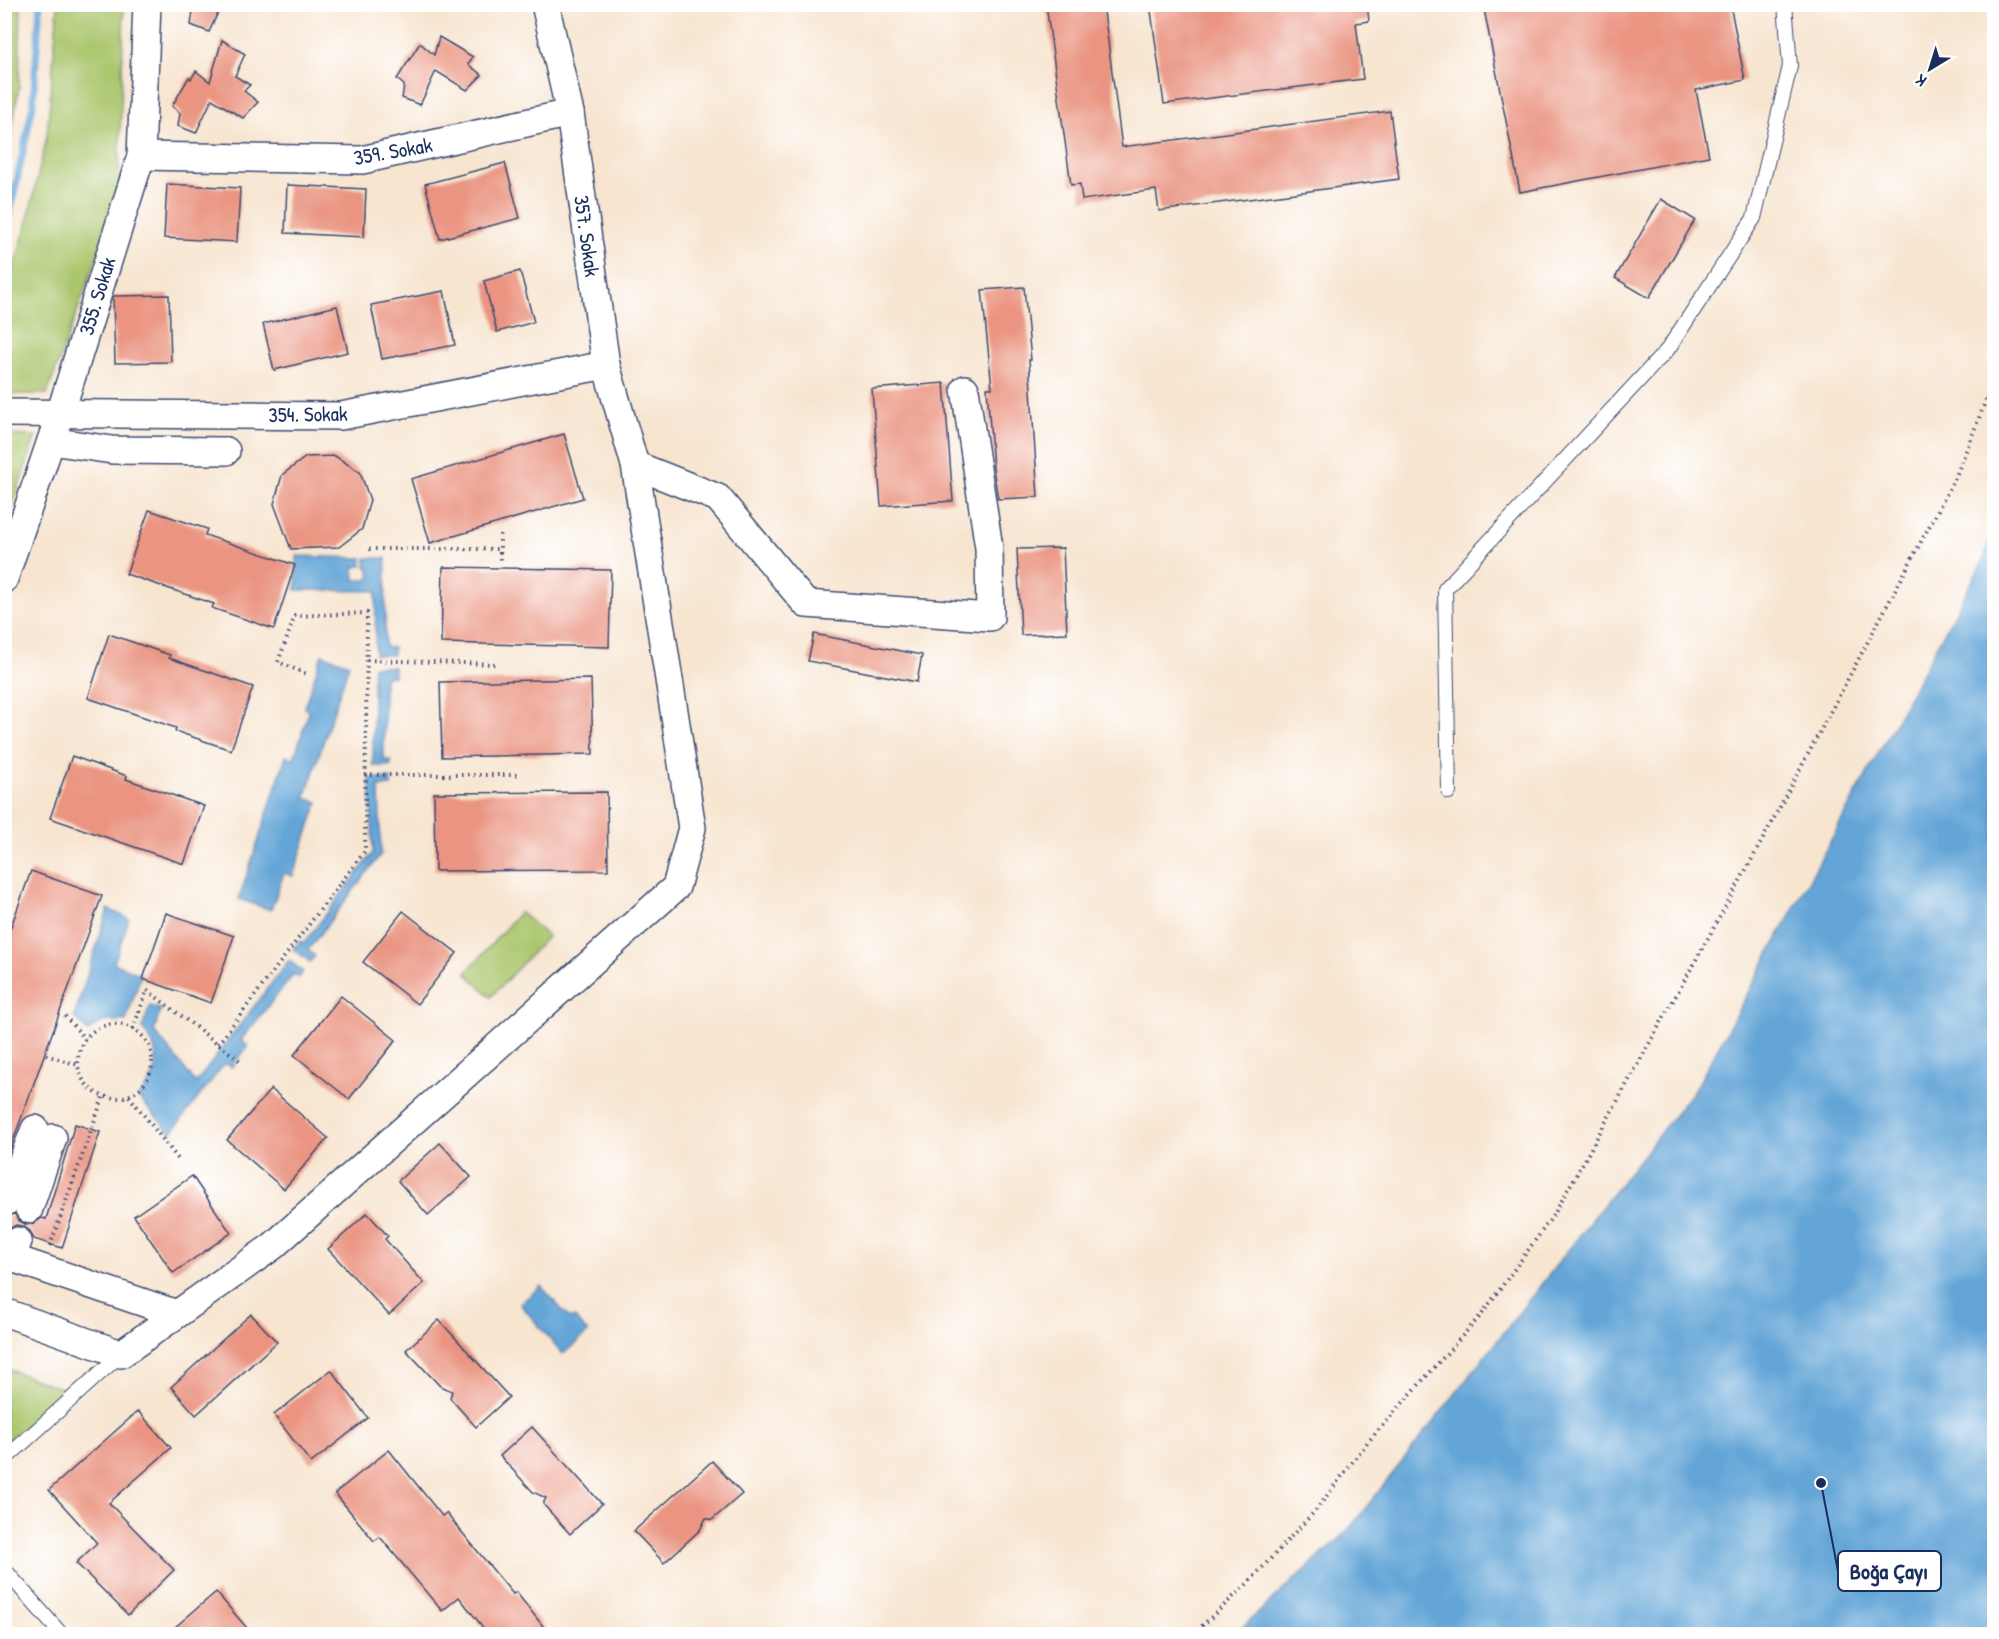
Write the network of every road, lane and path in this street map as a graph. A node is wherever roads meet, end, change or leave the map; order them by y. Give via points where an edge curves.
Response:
1 (147, 4) edge
2 (545, 4) edge
3 (1785, 4) edge
4 (570, 113) junction
5 (141, 156) junction
6 (606, 365) junction
7 (1995, 380) edge
8 (965, 389) dead end
9 (4, 413) edge
10 (60, 414) junction
11 (51, 441) junction
12 (226, 452) dead end
13 (635, 465) junction
14 (500, 534) dead end
15 (369, 549) dead end
16 (500, 549) junction
17 (500, 561) dead end
18 (4, 579) edge
19 (367, 660) junction
20 (495, 664) dead end
21 (307, 674) dead end
22 (365, 775) junction
23 (519, 775) dead end
24 (1449, 792) dead end
25 (64, 1016) dead end
26 (133, 1029) junction
27 (85, 1040) junction
28 (218, 1044) junction
29 (46, 1055) dead end
30 (243, 1063) dead end
31 (78, 1065) junction
32 (129, 1096) junction
33 (103, 1097) junction
34 (44, 1133) dead end
35 (178, 1159) dead end
36 (18, 1205) dead end
37 (10, 1258) edge
38 (43, 1267) junction
39 (4, 1312) edge
40 (177, 1314) junction
41 (121, 1354) junction
42 (4, 1460) edge
43 (4, 1569) edge
44 (61, 1635) edge
45 (1193, 1635) edge

1 - 5 street, 355. Sokak
2 - 4 street, 357. Sokak
3 - 24 lane via 1790,66 1754,218 1668,349 1445,589
4 - 5 street, 359. Sokak via 362,160
4 - 6 street, 357. Sokak
5 - 10 street, 355. Sokak
6 - 10 street, 354. Sokak via 341,416
6 - 13 street, 357. Sokak
7 - 45 path via 1956,476 1758,850 1555,1213 1482,1314 1367,1443 1316,1510
8 - 13 street via 989,548 990,617 806,604 718,498
9 - 10 street, 354. Sokak
10 - 11 street, 355. Sokak
11 - 12 street via 112,450
11 - 18 street, 355. Sokak
13 - 40 street, 357. Sokak via 692,828 676,887 273,1246
14 - 16 path
15 - 16 path
16 - 17 path
19 - 20 path
19 - 21 path via 367,613 295,616 278,662
19 - 22 path
22 - 23 path
22 - 28 path via 365,851
25 - 27 path
26 - 27 path via 111,1024 99,1027
26 - 28 path via 147,990
26 - 32 path via 149,1046 152,1068 140,1089
27 - 31 path via 77,1057
28 - 30 path
29 - 31 path
31 - 33 path via 83,1082
32 - 33 path
32 - 35 path
33 - 38 path
34 - 36 street
37 - 38 street
38 - 40 street
39 - 41 street
40 - 41 street, 357. Sokak
41 - 42 lane
43 - 44 lane

